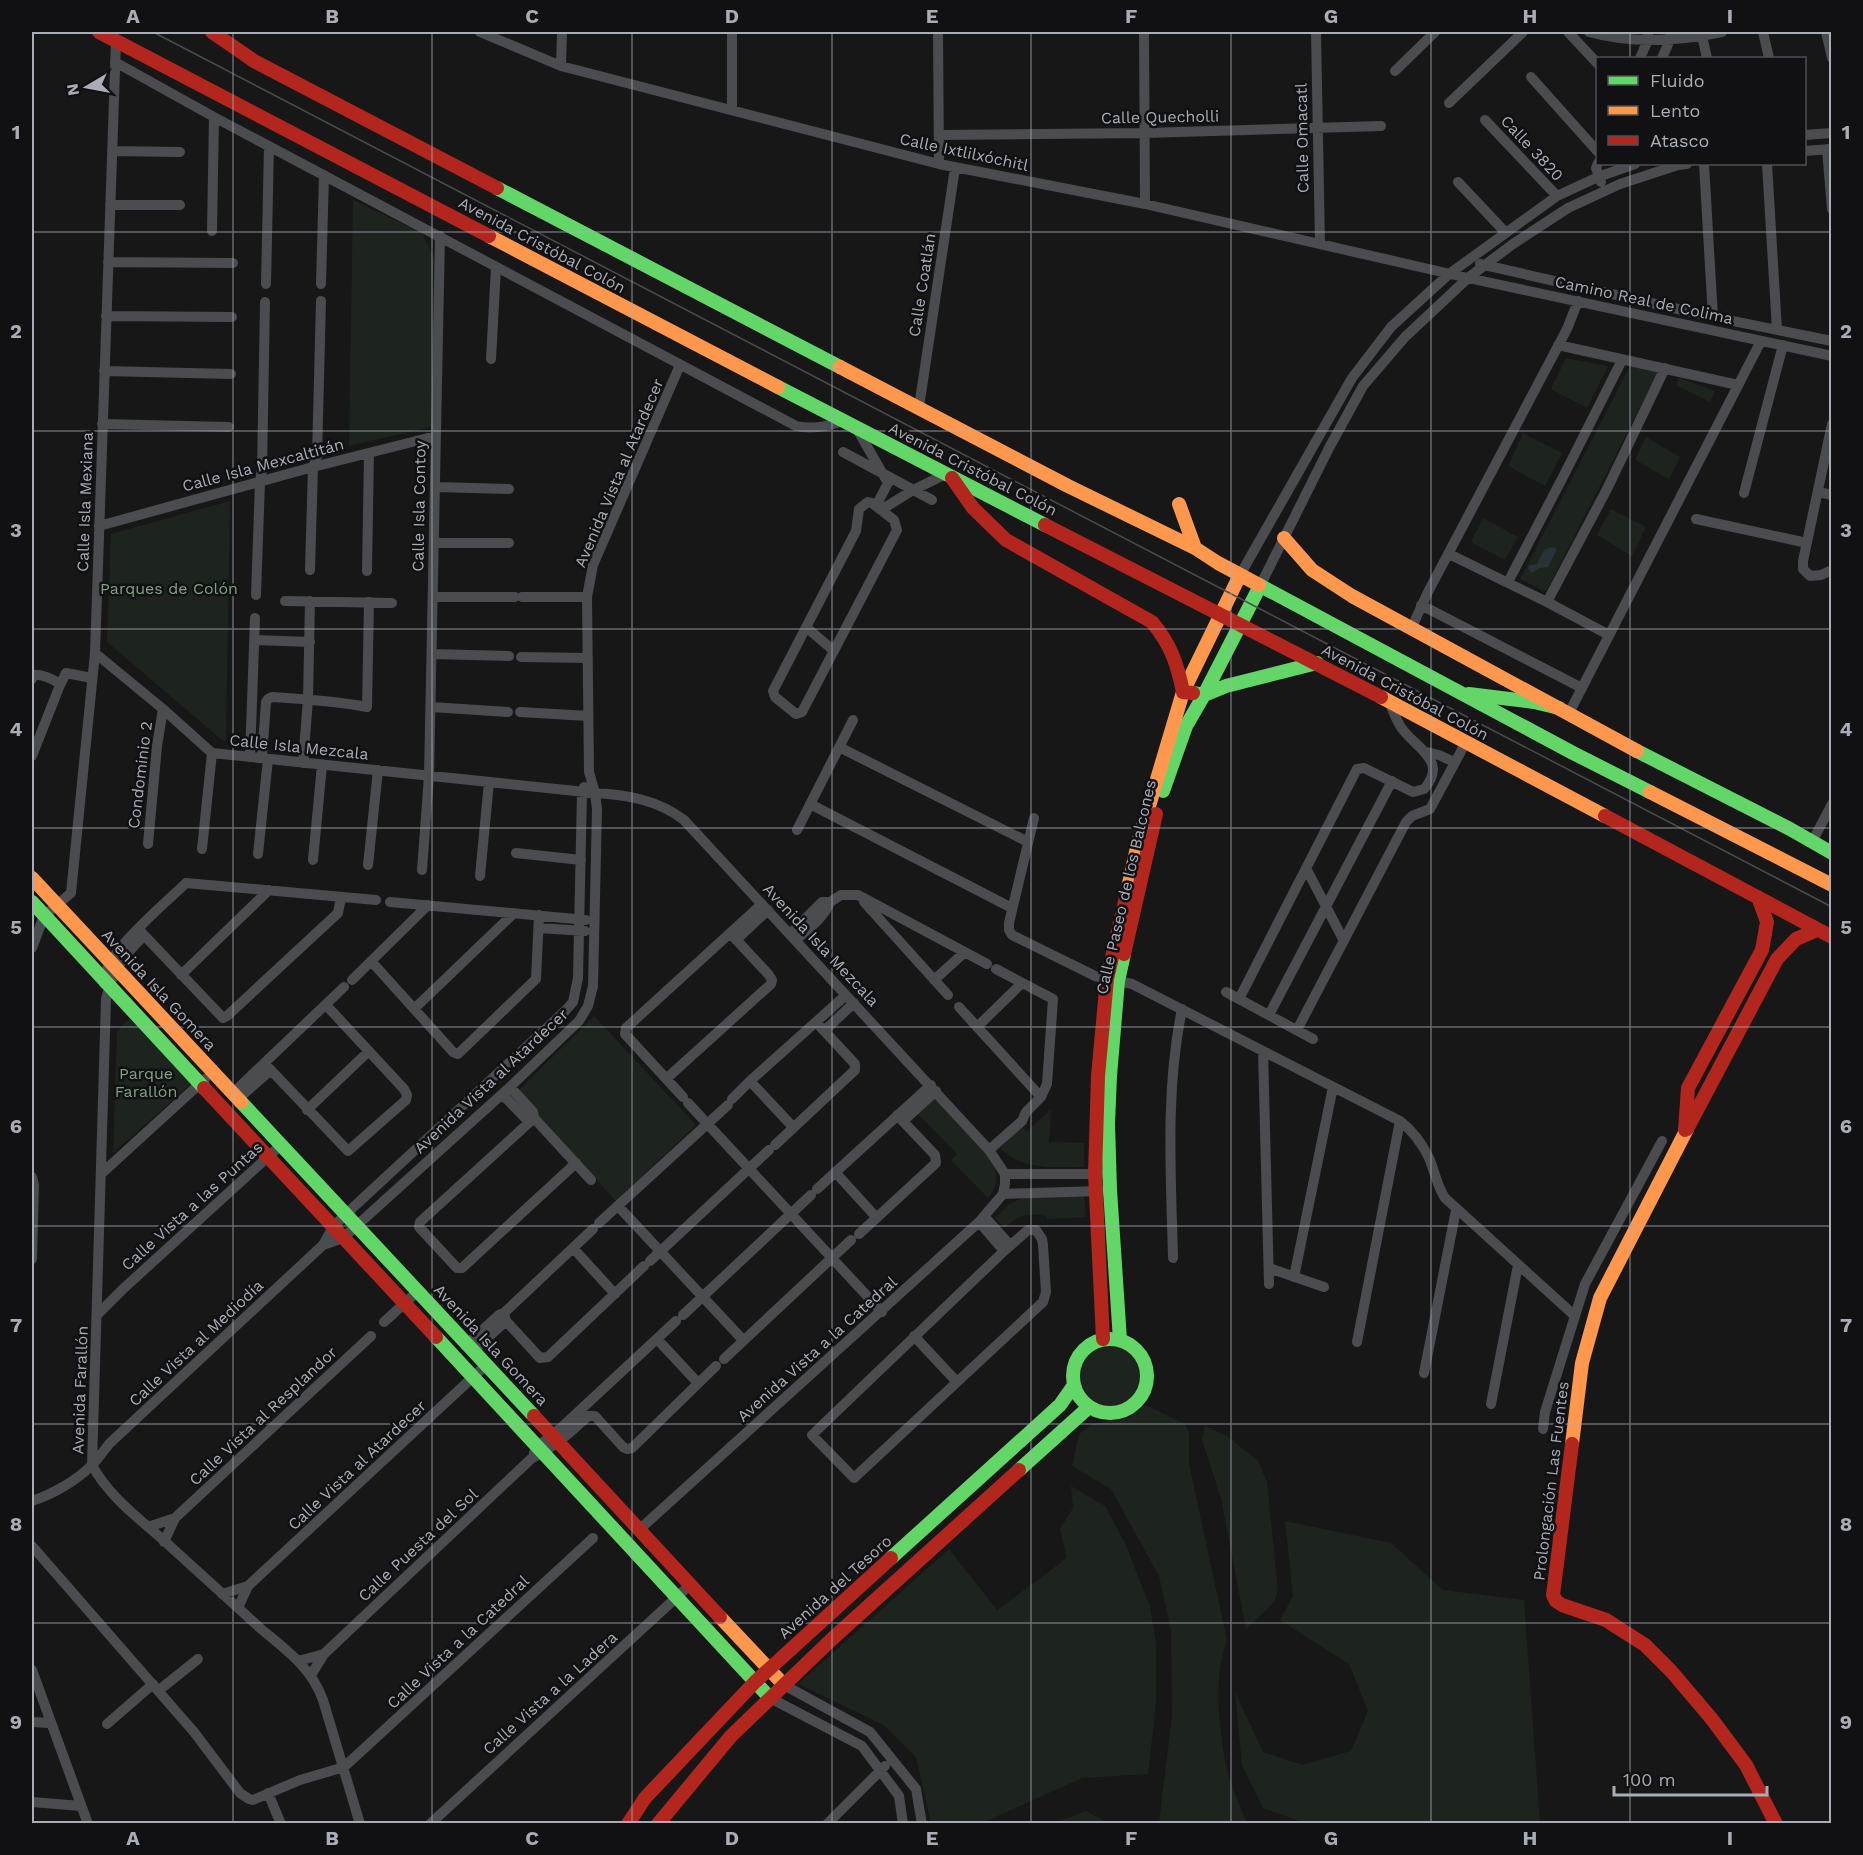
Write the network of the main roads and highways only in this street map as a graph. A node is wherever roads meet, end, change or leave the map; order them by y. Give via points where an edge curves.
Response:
1 (99, 32) edge
2 (212, 32) edge
3 (948, 475) junction
4 (1179, 504) dead end
5 (1284, 538) road end
6 (1195, 548) junction
7 (1240, 575) junction
8 (1260, 585) junction
9 (1219, 615) junction
10 (1240, 626) junction
11 (1317, 663) junction
12 (1183, 692) junction
13 (1455, 692) junction
14 (1204, 695) junction
15 (1564, 710) junction
16 (1832, 853) edge
17 (32, 878) edge
18 (1832, 885) edge
19 (1758, 897) junction
20 (32, 902) edge
21 (1827, 935) edge
22 (1113, 980) junction
23 (1685, 1136) junction
24 (1103, 1191) junction
25 (1103, 1339) junction
26 (1120, 1340) junction
27 (1074, 1385) junction
28 (1089, 1407) junction
29 (770, 1669) junction
30 (755, 1682) junction
31 (784, 1685) junction
32 (770, 1698) junction
33 (628, 1824) edge
34 (658, 1824) edge
35 (1776, 1824) edge

1 - 3 main road, Avenida Cristóbal Colón
2 - 6 main road, Avenida Cristóbal Colón via 254,61 1068,486
3 - 9 main road, Avenida Cristóbal Colón
3 - 12 main road via 973,508 1006,540 1152,622 1176,657
4 - 6 main road
5 - 15 main road via 1319,575
6 - 7 main road, Avenida Cristóbal Colón
7 - 8 main road, Avenida Cristóbal Colón
7 - 9 main road, Calle Paseo de los Balcones
8 - 10 main road, Calle Paseo de los Balcones
8 - 13 main road, Avenida Cristóbal Colón
9 - 10 main road, Avenida Cristóbal Colón
9 - 12 main road, Calle Paseo de los Balcones
10 - 11 main road, Avenida Cristóbal Colón
10 - 14 main road, Calle Paseo de los Balcones
11 - 14 main road
11 - 19 main road, Avenida Cristóbal Colón
12 - 14 main road
12 - 22 main road, Calle Paseo de los Balcones via 1138,843
13 - 15 main road via 1534,702
13 - 18 main road, Avenida Cristóbal Colón
14 - 22 main road, Calle Paseo de los Balcones via 1186,726 1159,802
15 - 16 main road
17 - 29 main road, Avenida Isla Gomera
19 - 21 main road, Avenida Cristóbal Colón
19 - 23 main road, Prolongación Las Fuentes via 1767,922 1762,950 1688,1088
20 - 30 main road, Avenida Isla Gomera via 106,988 200,1084 537,1452
21 - 23 main road, Prolongación Las Fuentes via 1796,939 1777,959
22 - 24 main road, Calle Paseo de los Balcones via 1098,1076
23 - 35 main road, Prolongación Las Fuentes via 1605,1287 1589,1333 1553,1595 1563,1605 1616,1626 1645,1645 1671,1671 1746,1765
24 - 25 main road, Calle Paseo de los Balcones
24 - 26 main road, Calle Paseo de los Balcones
25 - 26 main road
25 - 27 main road via 1081,1353 1073,1374
26 - 28 main road via 1139,1351 1144,1361 1148,1371 1144,1392 1138,1402 1119,1413
27 - 28 main road
27 - 29 main road, Avenida del Tesoro via 1060,1405
28 - 31 main road
29 - 30 main road, Avenida del Tesoro
29 - 31 main road, Avenida Isla Gomera
30 - 32 main road, Avenida Isla Gomera
30 - 33 main road, Avenida del Tesoro via 645,1798
31 - 32 main road
32 - 34 main road via 731,1736

